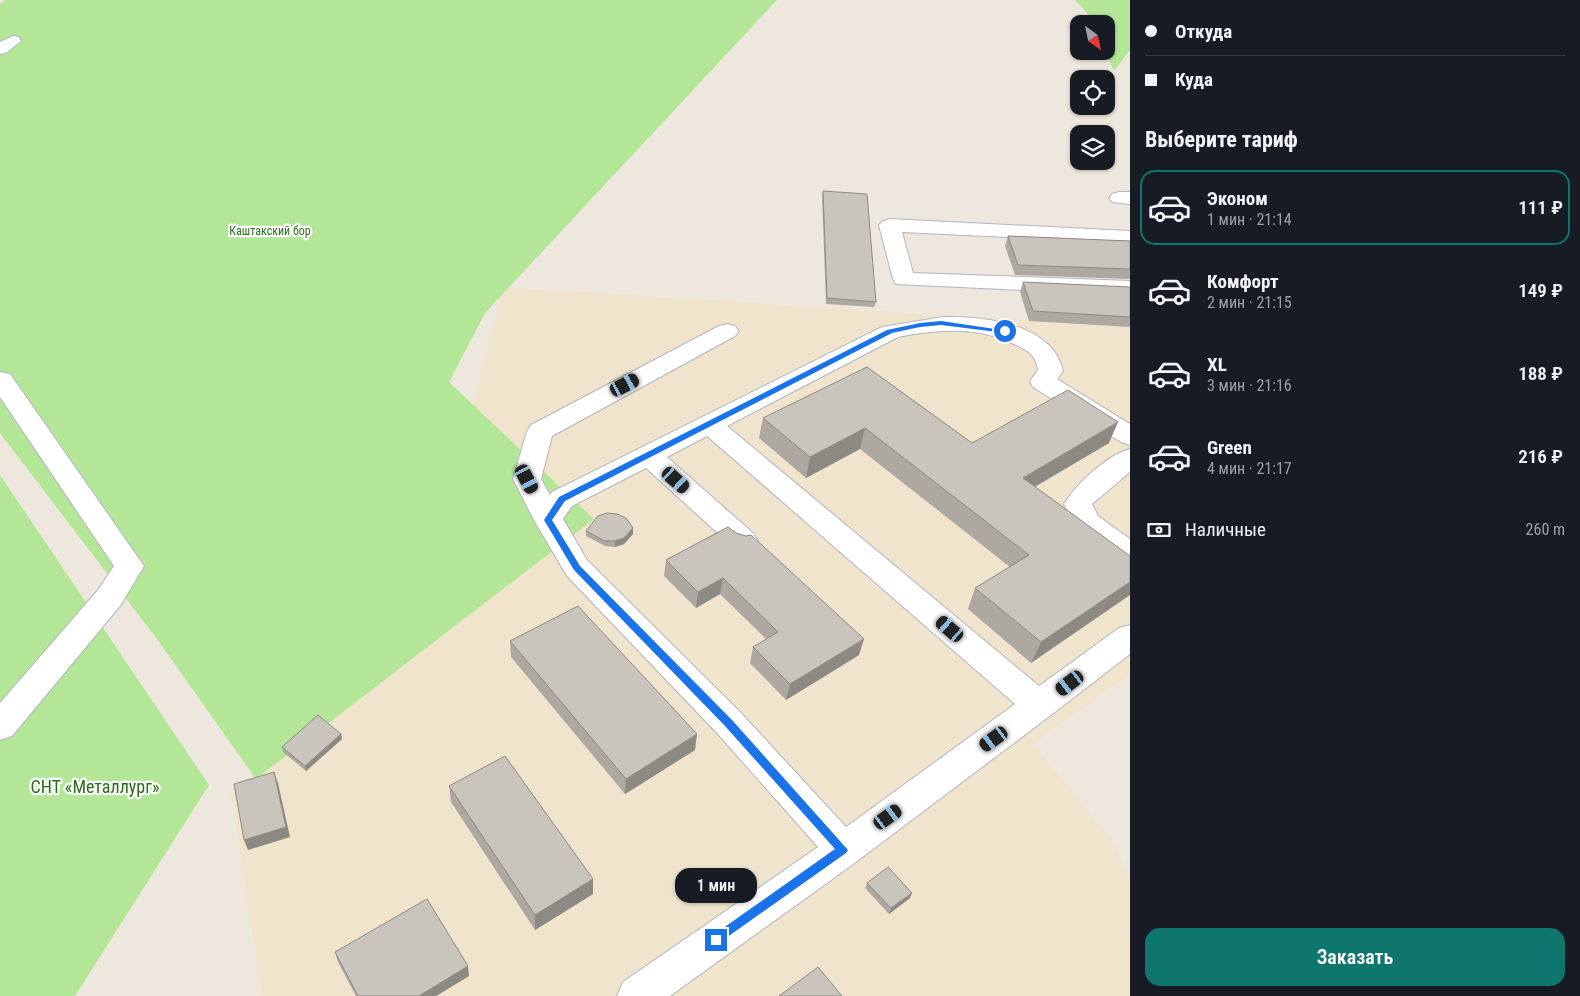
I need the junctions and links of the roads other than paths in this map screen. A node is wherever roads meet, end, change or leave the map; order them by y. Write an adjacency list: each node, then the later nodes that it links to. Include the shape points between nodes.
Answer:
1 (1130, 237): 2 (lane, via 890,225 904,278)
2 (1130, 288)
3 (727, 331): 9 (lane, via 540,431 527,479)
4 (0, 381): 14 (lane, via 129,566 110,598)
5 (710, 425): 6 (lane, via 890,332 941,323 995,328 1016,334 1047,356 1051,371 1042,381); 7 (lane); 13 (lane)
6 (1130, 436)
7 (649, 456): 9 (lane, via 562,499); 10 (lane)
8 (1130, 458): 11 (lane, via 1085,493 1078,504 1087,523)
9 (548, 520): 15 (lane, via 577,568 728,723)
10 (744, 541)
11 (1130, 553)
12 (1130, 637): 13 (lane)
13 (1040, 706): 15 (lane)
14 (0, 726)
15 (843, 850): 16 (lane)
16 (637, 996)

